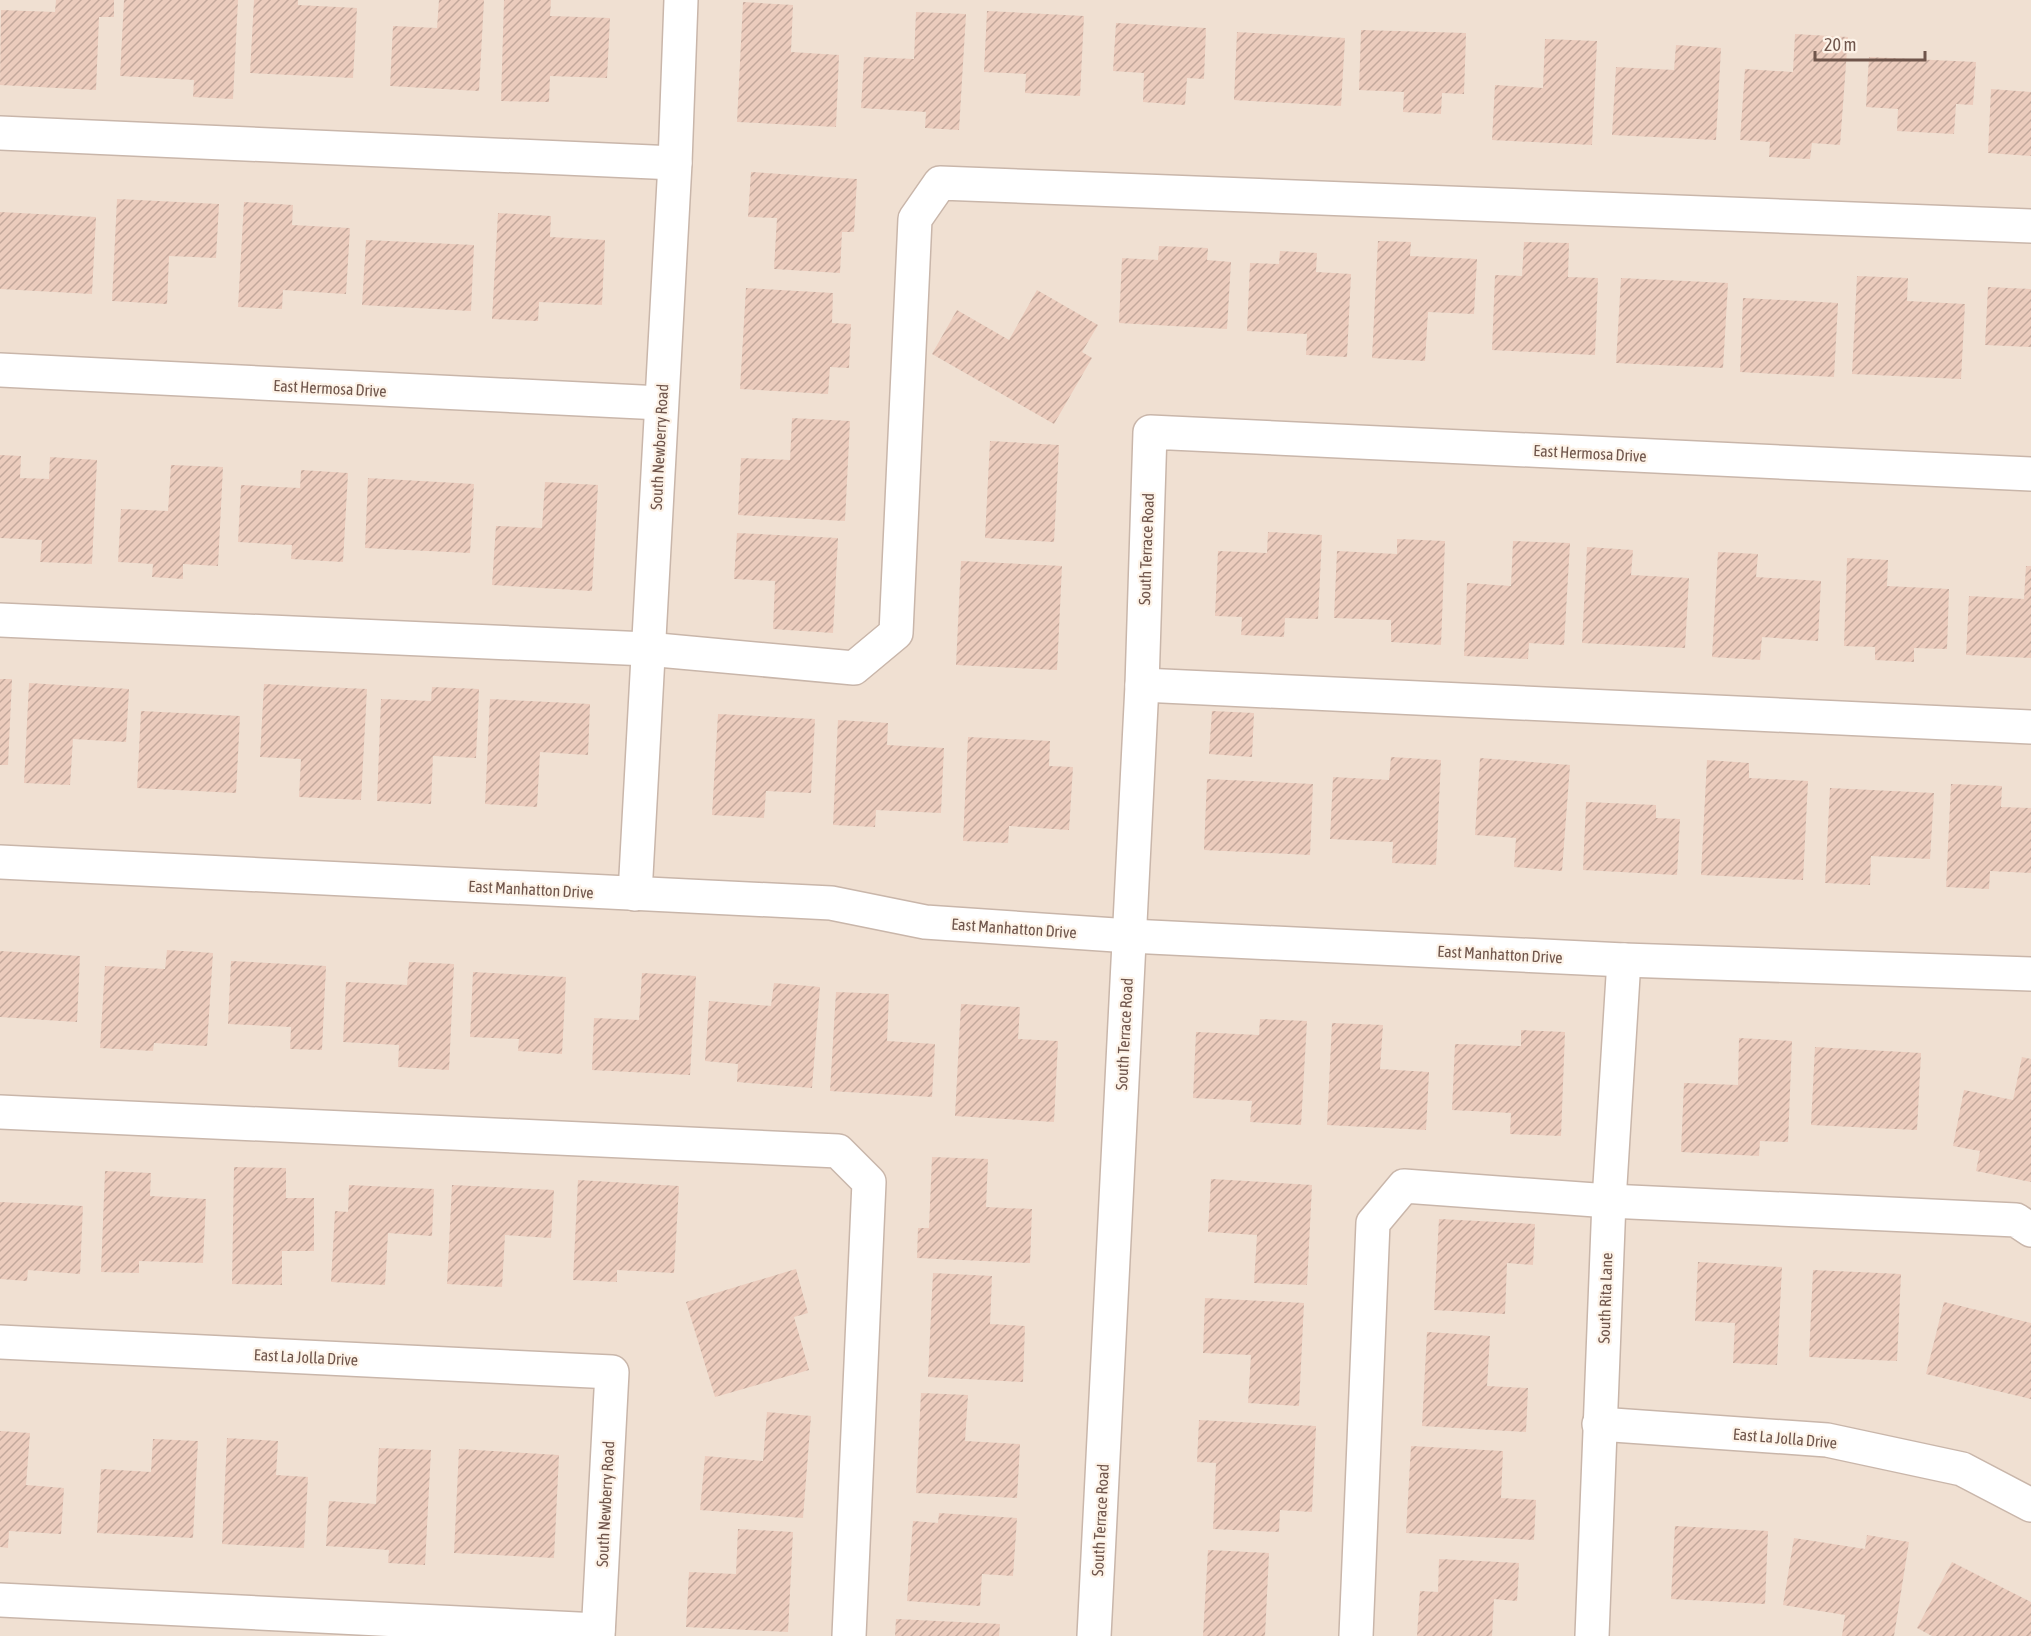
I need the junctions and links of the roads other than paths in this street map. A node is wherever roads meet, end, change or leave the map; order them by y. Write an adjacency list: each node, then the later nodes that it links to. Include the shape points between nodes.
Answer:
1 (681, 0): 3 (street, South Newberry Road)
2 (0, 133): 3 (street)
3 (675, 164): 6 (street, South Newberry Road)
4 (2031, 226): 10 (street, via 940,183 915,219 896,633 854,668)
5 (0, 370): 6 (street, East Hermosa Drive)
6 (661, 403): 10 (street, South Newberry Road)
7 (1150, 432): 8 (street, East Hermosa Drive); 11 (street, South Terrace Road)
8 (2031, 474)
9 (0, 620): 10 (street)
10 (647, 649): 14 (street, South Newberry Road)
11 (1142, 685): 12 (street); 15 (street, South Terrace Road)
12 (2031, 728)
13 (0, 861): 14 (street, East Manhatton Drive)
14 (635, 894): 15 (street, East Manhatton Drive, via 831,903 925,922)
15 (1130, 936): 16 (street, East Manhatton Drive); 28 (street, South Terrace Road)
16 (1624, 960): 17 (street, East Manhatton Drive); 19 (street, South Rita Lane)
17 (2031, 974)
18 (0, 1112): 27 (street, via 838,1151 869,1182)
19 (1609, 1201): 20 (street, via 2016,1220); 23 (street, South Rita Lane); 29 (street, via 1404,1186 1373,1223)
20 (2031, 1230)
21 (0, 1342): 22 (street, East La Jolla Drive)
22 (612, 1372): 26 (street, South Newberry Road)
23 (1599, 1424): 24 (street, East La Jolla Drive, via 1827,1440 1962,1469); 30 (street, South Rita Lane)
24 (2031, 1505)
25 (0, 1600): 26 (street)
26 (598, 1633)
27 (849, 1636)
28 (1094, 1636)
29 (1356, 1636)
30 (1592, 1636)

